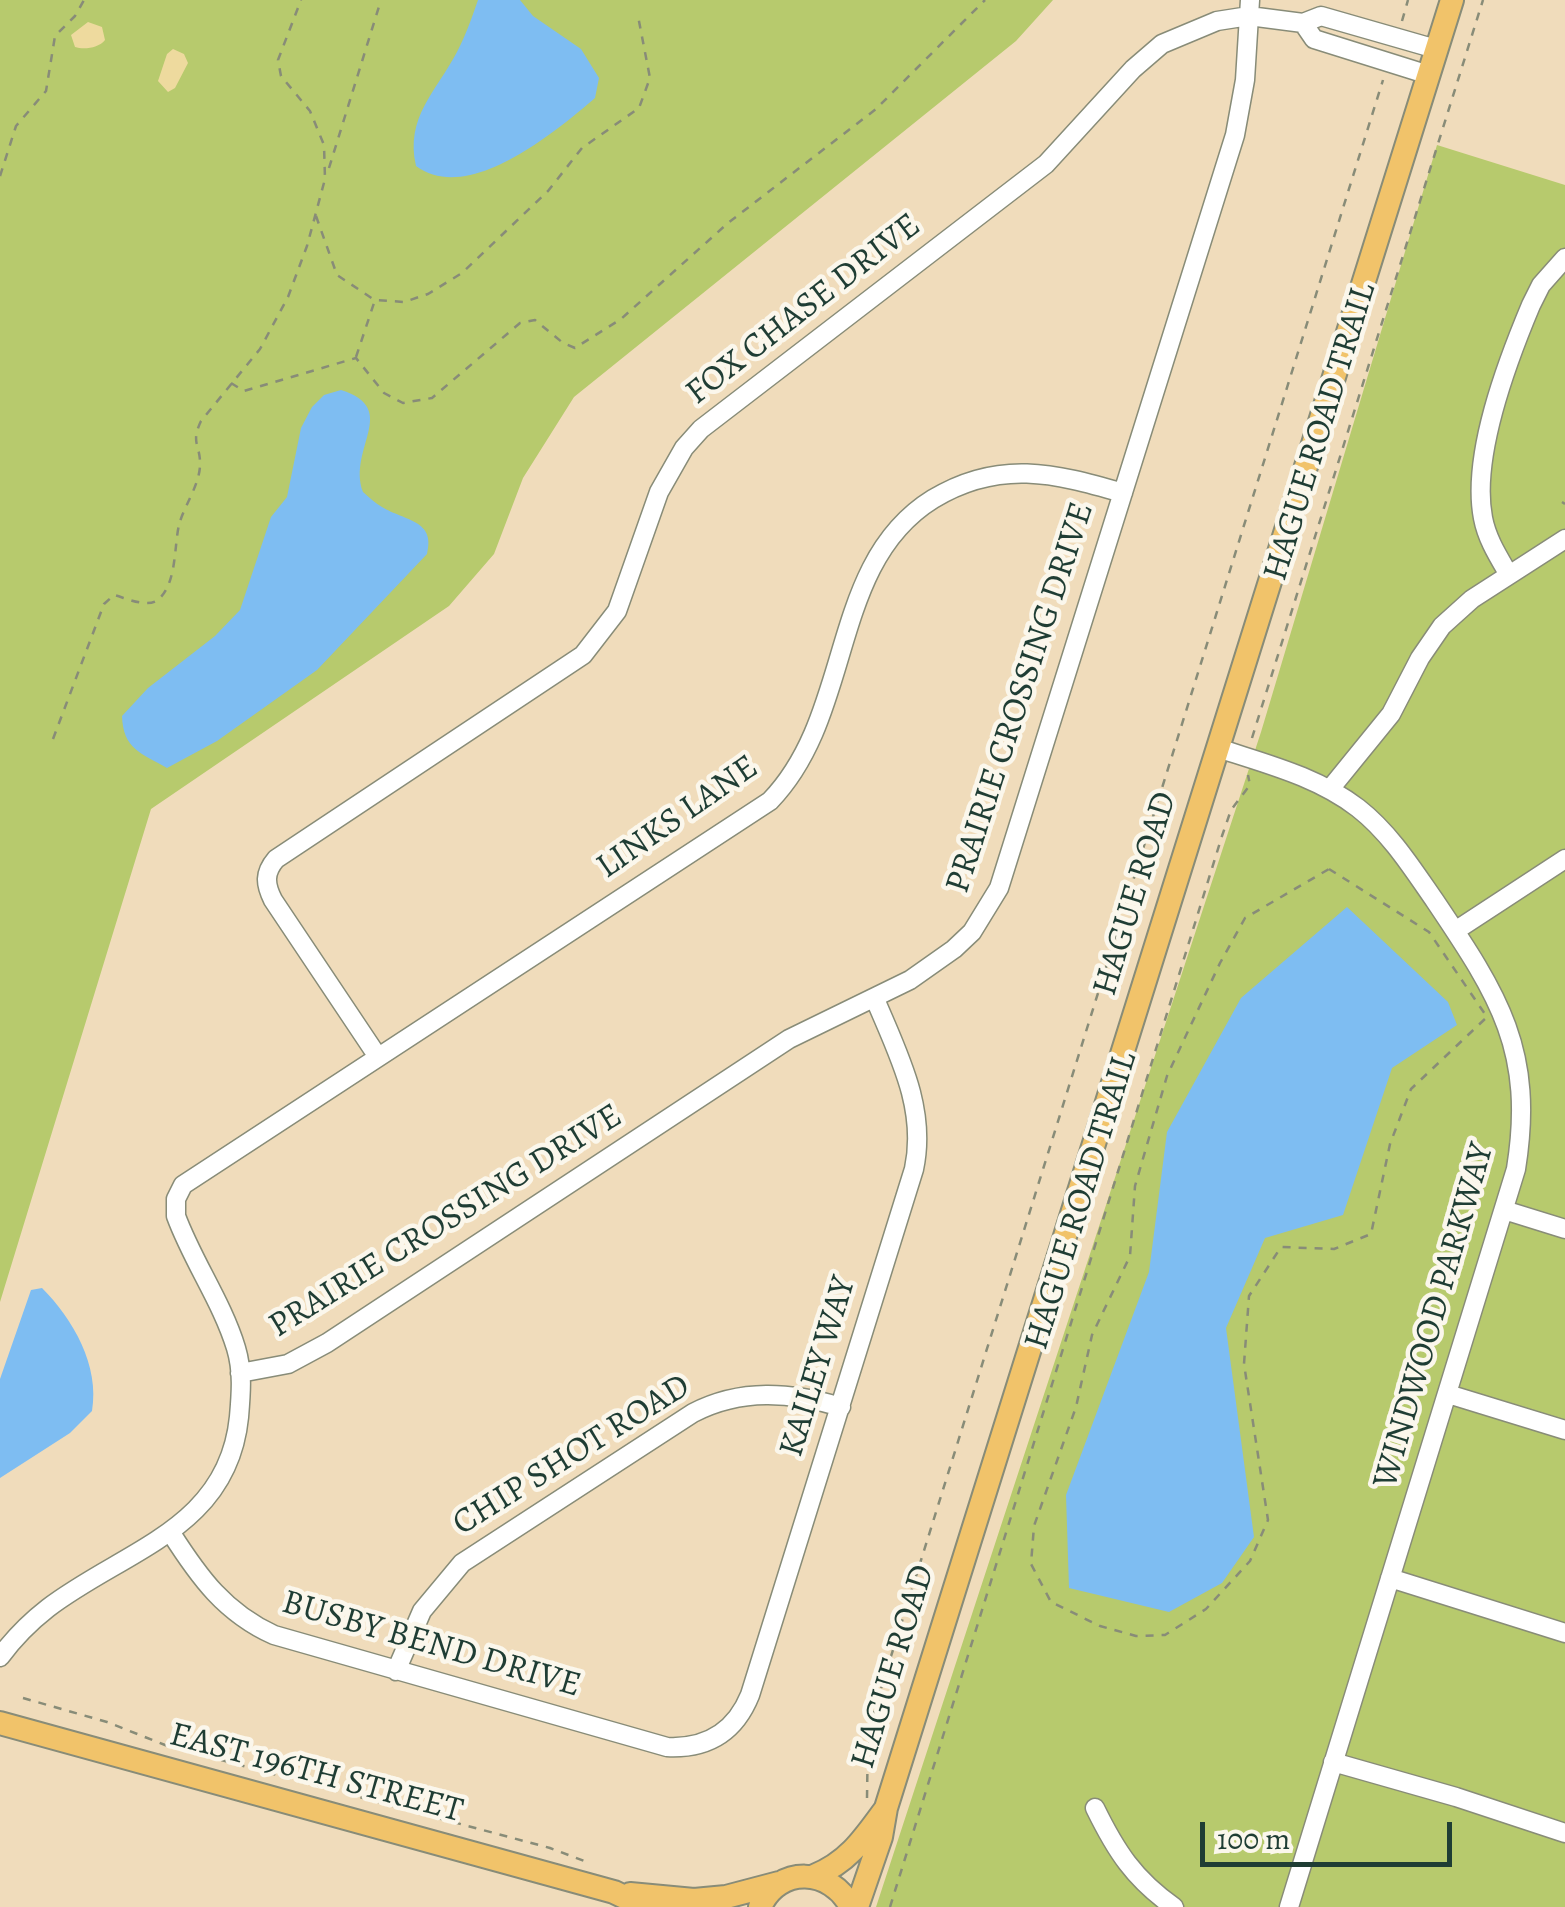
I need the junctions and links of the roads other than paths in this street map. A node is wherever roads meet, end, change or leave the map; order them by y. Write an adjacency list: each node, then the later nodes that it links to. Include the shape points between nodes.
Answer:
1 (1452, 0): 4 (main road, HAGUE ROAD)
2 (1250, 8): 3 (street, FOX CHASE DRIVE); 7 (street, PRAIRIE CROSSING DRIVE, via 1235,135); 15 (street, FOX CHASE DRIVE, via 1162,44 1046,164 701,429 659,492 617,611 582,655 276,858 266,874 273,900)
3 (1303, 23): 4 (street, FOX CHASE DRIVE, via 1321,16); 5 (street, FOX CHASE DRIVE, via 1314,39)
4 (1436, 49): 5 (main road, HAGUE ROAD)
5 (1429, 75): 10 (main road, HAGUE ROAD)
6 (1565, 258): 9 (street, via 1530,305 1484,447 1482,514)
7 (1123, 493): 14 (street, PRAIRIE CROSSING DRIVE, via 1000,888 954,949); 15 (street, LINKS LANE, via 1037,472 1005,473 956,486 920,508 874,561 813,740 778,793)
8 (1565, 539): 9 (street)
9 (1509, 575): 11 (street, via 1442,626 1391,714)
10 (1218, 748): 11 (street, WINDWOOD PARKWAY); 30 (main road, HAGUE ROAD)
11 (1330, 789): 13 (street, WINDWOOD PARKWAY, via 1379,826)
12 (1565, 859): 13 (street)
13 (1455, 931): 16 (street, WINDWOOD PARKWAY, via 1495,994 1519,1066 1521,1142)
14 (875, 999): 18 (street, PRAIRIE CROSSING DRIVE, via 789,1040 304,1356 271,1370); 20 (street, KAILEY WAY, via 912,1091 918,1152)
15 (378, 1058): 18 (street, LINKS LANE, via 183,1185 176,1199 180,1227 226,1322)
16 (1504, 1210): 17 (street); 19 (street, WINDWOOD PARKWAY)
17 (1565, 1229)
18 (240, 1372): 22 (street, via 238,1428 226,1467 200,1506)
19 (1448, 1394): 21 (street); 23 (street, WINDWOOD PARKWAY)
20 (841, 1407): 26 (street, CHIP SHOT ROAD, via 754,1394 693,1413 462,1564 422,1611); 28 (street, KAILEY WAY, via 750,1695 735,1722)
21 (1565, 1430)
22 (170, 1533): 25 (street, via 48,1608); 26 (street, BUSBY BEND DRIVE, via 210,1590 243,1620 274,1636)
23 (1390, 1578): 24 (street); 29 (street, WINDWOOD PARKWAY)
24 (1565, 1632)
25 (0, 1656)
26 (396, 1671): 28 (street, BUSBY BEND DRIVE, via 667,1746)
27 (0, 1723): 35 (main road, EAST 196TH STREET)
28 (712, 1741)
29 (1333, 1762): 32 (street); 40 (street, WINDWOOD PARKWAY)
30 (886, 1808): 33 (main road, HAGUE ROAD, via 849,1857); 38 (main road, HAGUE ROAD)
31 (1095, 1808): 39 (street, via 1118,1855)
32 (1565, 1833)
33 (814, 1876): 34 (main road, EAST 196TH STREET); 38 (main road, via 835,1885)
34 (779, 1883): 35 (main road, EAST 196TH STREET, via 694,1900); 37 (main road)
35 (614, 1892): 36 (main road, EAST 196TH STREET)
36 (645, 1907)
37 (760, 1907)
38 (854, 1907)
39 (1174, 1907)
40 (1289, 1907)

